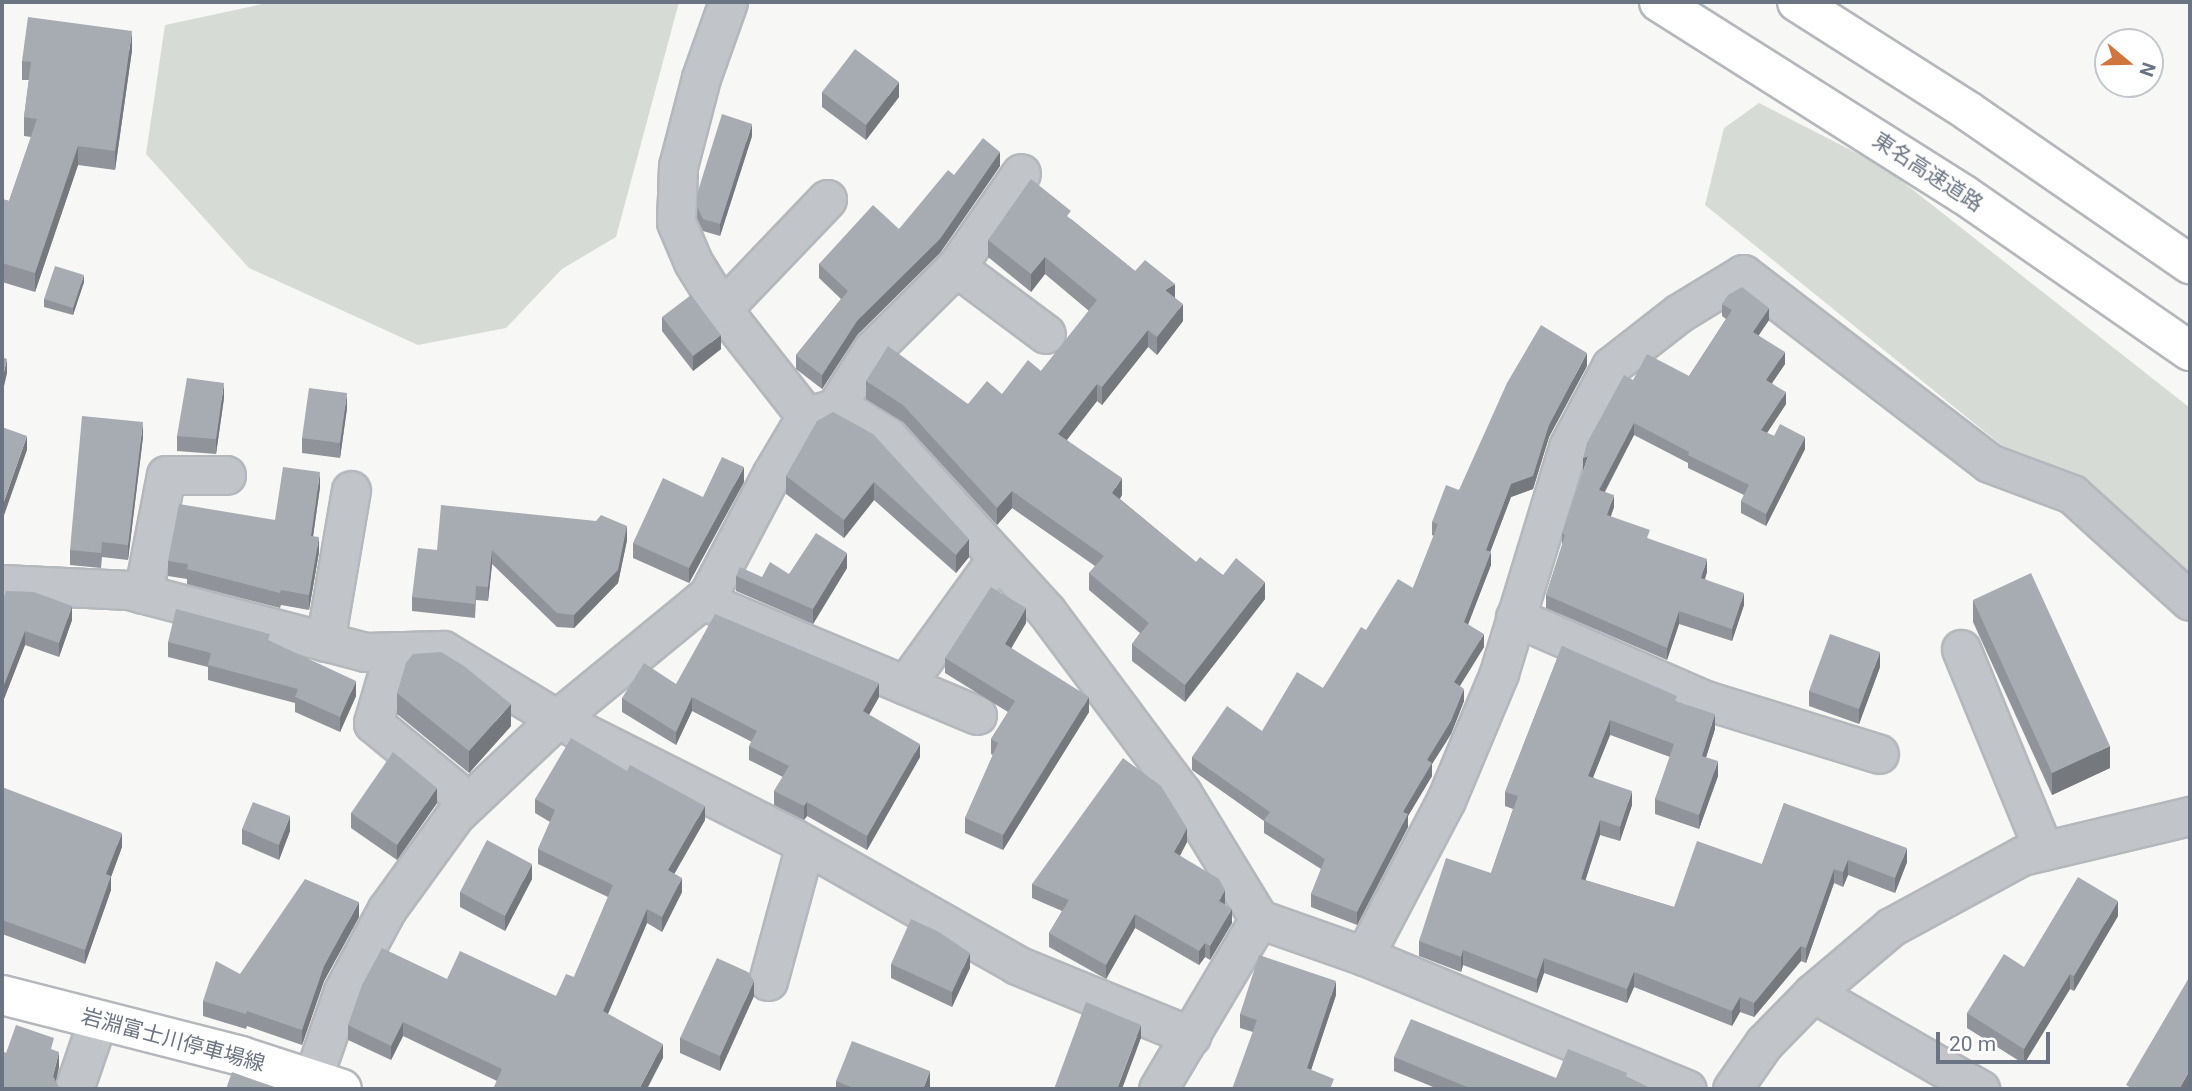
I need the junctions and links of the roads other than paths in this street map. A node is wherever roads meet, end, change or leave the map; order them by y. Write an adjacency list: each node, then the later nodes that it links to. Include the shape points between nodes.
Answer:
1 (727, 2): 8 (street, via 678,166 676,222 693,262)
2 (1658, 2): 10 (main road, 東名高速道路, via 1963,194)
3 (1797, 2): 6 (main road, via 1968,111)
4 (1021, 173): 7 (street)
5 (827, 199): 8 (street)
6 (2190, 264)
7 (956, 267): 9 (street); 11 (street, via 872,350)
8 (722, 309): 11 (street)
9 (1046, 334)
10 (2190, 351)
11 (820, 412): 14 (street, via 858,418 887,436); 17 (street)
12 (226, 475): 16 (street, via 166,475)
13 (351, 490): 20 (street)
14 (997, 558): 23 (street); 31 (street, via 1047,612 1182,793)
15 (2, 583): 16 (street)
16 (143, 594): 20 (street)
17 (702, 600): 23 (street); 25 (street)
18 (2190, 601): 19 (street, via 2072,494 1989,463 1743,274 1679,313 1611,366 1568,447)
19 (1515, 617): 26 (street, via 1705,700); 32 (street, via 1499,673 1446,800)
20 (326, 642): 22 (street, via 365,652)
21 (1961, 649): 30 (street)
22 (394, 651): 25 (street, via 443,650); 27 (street, via 373,723)
23 (905, 685): 24 (street)
24 (976, 715)
25 (557, 719): 27 (street); 29 (street)
26 (1879, 754)
27 (469, 802): 38 (street, via 387,909 343,991)
28 (2190, 816): 30 (street)
29 (805, 845): 33 (street); 37 (street, via 1017,965)
30 (2043, 851): 34 (street, via 2022,856 1891,927)
31 (1259, 919): 32 (street); 37 (street)
32 (1364, 956): 41 (street)
33 (768, 981)
34 (1813, 993): 42 (street, via 1763,1043); 43 (street)
35 (2, 995): 36 (main road, 岩淵富士川停車場線)
36 (98, 1019): 38 (main road, 岩淵富士川停車場線, via 242,1056); 39 (street)
37 (1191, 1036): 40 (street)
38 (321, 1086)
39 (74, 1089)
40 (1158, 1089)
41 (1687, 1089)
42 (1732, 1089)
43 (1980, 1089)

